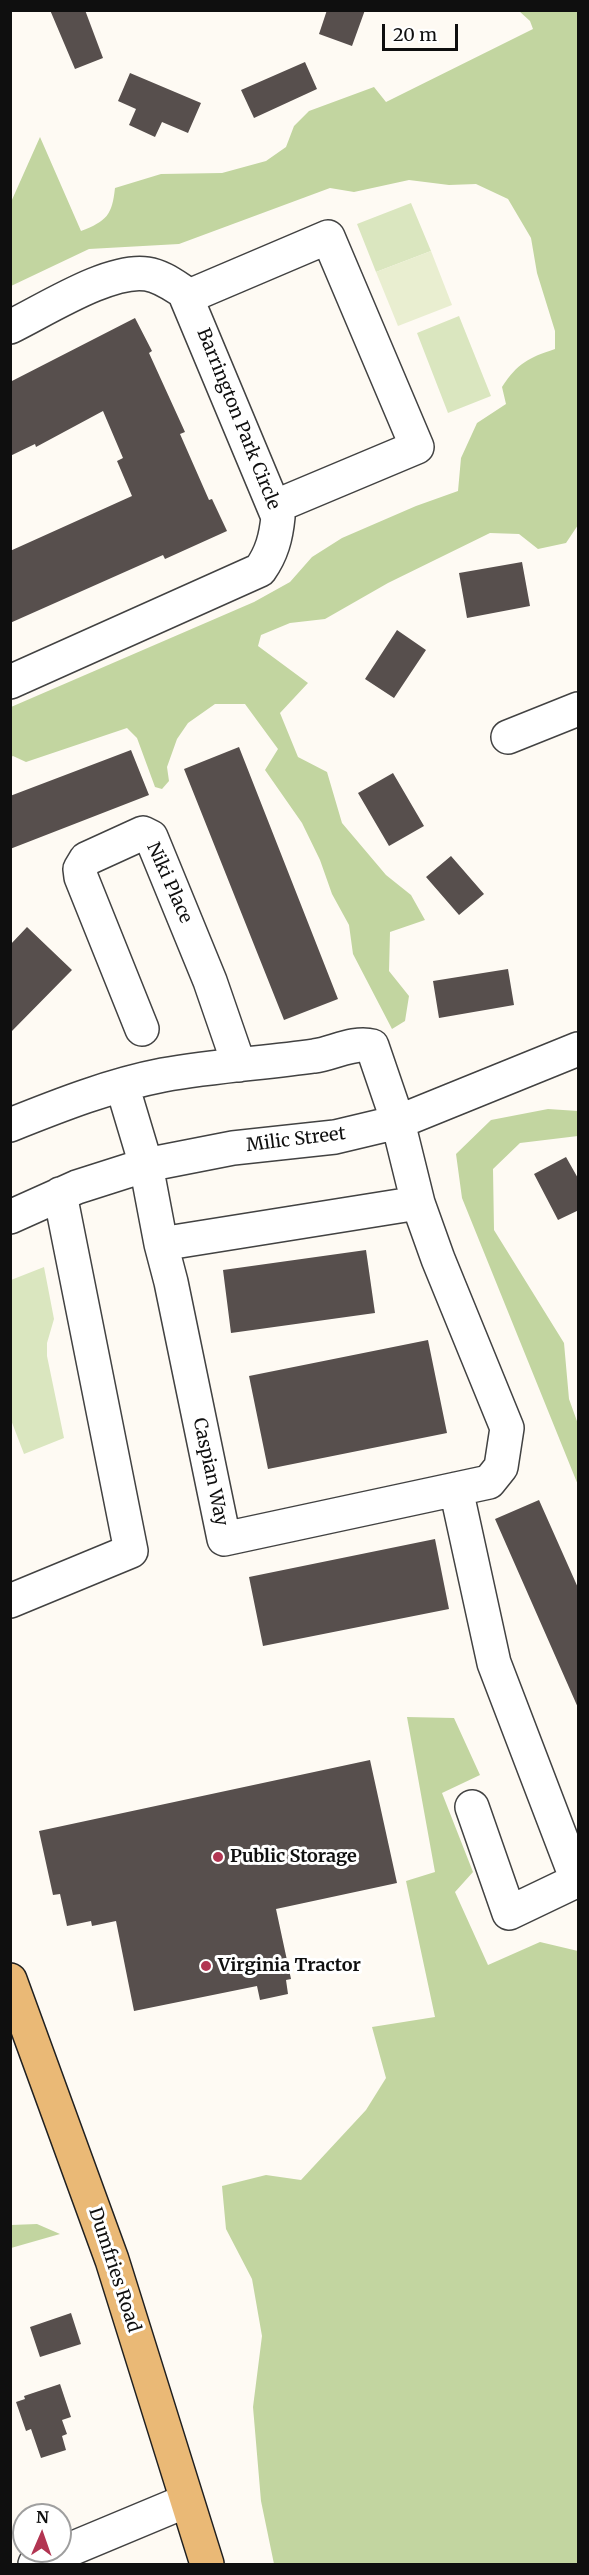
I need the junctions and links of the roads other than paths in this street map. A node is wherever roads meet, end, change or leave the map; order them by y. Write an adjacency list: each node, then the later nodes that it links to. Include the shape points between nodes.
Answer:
1 (187, 297): 2 (street, via 167,281 147,274 128,274 108,279); 3 (street, Barrington Park Circle); 3 (street, via 328,237 417,447)
2 (10, 327)
3 (274, 507): 4 (street, Barrington Park Circle, via 278,517 276,536 260,570)
4 (10, 682)
5 (579, 709): 6 (street)
6 (508, 738)
7 (142, 1029): 9 (street, Niki Place, via 80,869 86,859 143,833 151,837 210,981)
8 (579, 1049): 11 (street, Milic Street)
9 (239, 1065): 10 (street); 11 (street, via 322,1055 364,1044 372,1046)
10 (122, 1085): 12 (street); 13 (street)
11 (398, 1122): 13 (street, Milic Street, via 335,1137 233,1148); 15 (street, Caspian Way)
12 (10, 1125)
13 (146, 1165): 14 (street, Milic Street); 17 (street, Caspian Way)
14 (60, 1194): 16 (street, Milic Street); 19 (street, via 131,1551)
15 (418, 1203): 17 (street); 18 (street, Caspian Way, via 507,1428 501,1467 489,1482)
16 (10, 1217)
17 (160, 1244): 18 (street, Caspian Way, via 224,1539)
18 (456, 1489): 21 (street, via 494,1663)
19 (10, 1601)
20 (472, 1807): 21 (street, via 509,1913)
21 (578, 1880)
22 (10, 1980): 23 (main road, Dumfries Road, via 112,2260)
23 (186, 2501): 24 (street); 25 (main road, Dumfries Road)
24 (35, 2565)
25 (207, 2565)

